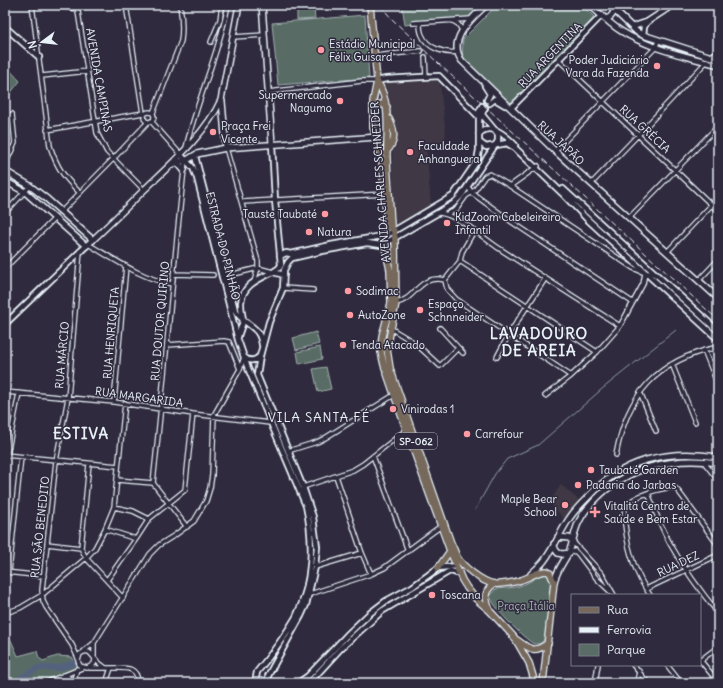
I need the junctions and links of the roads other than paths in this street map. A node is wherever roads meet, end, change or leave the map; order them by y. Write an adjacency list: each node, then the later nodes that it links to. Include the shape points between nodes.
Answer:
1 (32, 5): 32 (street)
2 (51, 5): 16 (street)
3 (90, 5): 16 (street)
4 (126, 5): 58 (street)
5 (180, 5): 57 (street, via 183,20 181,41)
6 (222, 5): 31 (street, via 220,20)
7 (228, 5): 68 (street, via 224,28)
8 (239, 5): 29 (main road)
9 (262, 5): 27 (main road)
10 (370, 5): 38 (main road, AVENIDA CHARLES SCHNEIDER / SP-062)
11 (486, 5): 19 (main road)
12 (590, 5): 18 (main road)
13 (598, 5): 18 (main road)
14 (609, 5): 17 (main road)
15 (672, 5): 21 (street)
16 (78, 7): 46 (street, AVENIDA CAMPINAS)
17 (615, 7): 18 (main road, via 611,17); 25 (main road)
18 (602, 15): 33 (main road, via 620,30); 43 (street, RUA ARGENTINA)
19 (471, 19): 20 (street); 26 (main road)
20 (452, 21): 23 (street); 26 (street)
21 (647, 22): 25 (street); 28 (street)
22 (413, 23): 23 (street)
23 (420, 23): 37 (street, via 421,34 431,46 443,52)
24 (5, 27): 34 (street)
25 (632, 27): 28 (main road)
26 (462, 30): 37 (main road)
27 (264, 35): 29 (street); 51 (main road)
28 (642, 35): 30 (main road)
29 (233, 37): 52 (main road)
30 (658, 40): 33 (street); 41 (main road)
31 (211, 42)
32 (37, 44): 34 (street); 39 (street)
33 (656, 47): 44 (main road); 53 (street)
34 (30, 48): 39 (street)
35 (421, 51): 38 (street)
36 (718, 51): 41 (street)
37 (457, 52): 49 (main road, RUA JAPÃO)
38 (375, 56): 50 (main road, AVENIDA CHARLES SCHNEIDER / SP-062)
39 (39, 57): 47 (street)
40 (425, 57): 48 (street)
41 (710, 57): 42 (main road)
42 (718, 59)
43 (558, 60): 53 (street, RUA GRÉCIA); 56 (street, RUA ARGENTINA)
44 (706, 61): 45 (main road); 74 (street)
45 (718, 65)
46 (88, 71): 47 (street); 64 (street, AVENIDA CAMPINAS)
47 (42, 76): 69 (street)
48 (426, 77): 50 (street); 60 (street, via 440,76)
49 (477, 77): 56 (main road, RUA JAPÃO); 61 (street, via 490,94 488,102 498,100)
50 (377, 81): 51 (street); 54 (main road, AVENIDA CHARLES SCHNEIDER / SP-062); 55 (main road, AVENIDA CHARLES SCHNEIDER / SP-062)
51 (268, 92): 77 (main road)
52 (222, 100): 63 (main road); 66 (main road)
53 (603, 101): 74 (street, RUA GRÉCIA); 84 (street)
54 (373, 106): 55 (main road, via 382,104); 75 (main road, AVENIDA CHARLES SCHNEIDER / SP-062, via 373,128)
55 (387, 107): 59 (main road, AVENIDA CHARLES SCHNEIDER / SP-062)
56 (511, 108): 61 (main road, RUA JAPÃO)
57 (153, 113): 58 (street); 65 (street, via 154,118)
58 (144, 114): 64 (street); 65 (street, via 145,119)
59 (388, 118): 70 (main road, AVENIDA CHARLES SCHNEIDER / SP-062); 83 (main road, SP-062, via 394,140)
60 (480, 118): 71 (street, via 479,112 484,107 483,116); 72 (street)
61 (521, 118): 84 (main road, RUA JAPÃO)
62 (5, 120): 82 (street, via 12,114 15,143)
63 (210, 121): 66 (main road, via 217,118); 73 (main road)
64 (95, 122): 69 (street); 87 (street, AVENIDA CAMPINAS, via 100,139)
65 (150, 122): 85 (street); 87 (street)
66 (224, 122): 81 (main road)
67 (718, 126): 94 (street)
68 (190, 129): 73 (street); 80 (street)
69 (47, 130): 104 (street, via 54,161)
70 (388, 130): 75 (main road); 83 (main road, AVENIDA CHARLES SCHNEIDER / SP-062)
71 (495, 130): 72 (street, via 486,130); 78 (street, via 498,134); 92 (street, via 505,135)
72 (479, 134): 76 (street)
73 (198, 135): 80 (main road)
74 (638, 135): 94 (street, RUA GRÉCIA); 98 (street)
75 (377, 137): 77 (main road); 106 (main road, AVENIDA CHARLES SCHNEIDER / SP-062)
76 (479, 142): 78 (street, via 486,147); 111 (street, via 477,161 455,194)
77 (272, 144): 81 (main road); 108 (street)
78 (497, 145): 92 (street, via 507,143); 101 (street)
79 (5, 146): 82 (street)
80 (186, 148): 85 (main road)
81 (226, 148): 86 (main road); 109 (street)
82 (12, 150): 90 (street)
83 (387, 151): 123 (main road, AVENIDA CHARLES SCHNEIDER / SP-062, via 391,226)
84 (555, 151): 98 (main road, RUA JAPÃO)
85 (180, 154): 88 (street); 91 (main road)
86 (195, 156): 88 (main road); 147 (street)
87 (114, 158): 102 (street, AVENIDA CAMPINAS); 104 (street)
88 (185, 161): 89 (main road); 93 (street); 96 (street, RUA DOUTOR QUIRINO)
89 (178, 162): 91 (main road); 96 (main road)
90 (5, 165)
91 (168, 167): 102 (main road)
92 (538, 167): 100 (street); 144 (street, via 586,218); 146 (street)
93 (193, 168): 96 (street); 171 (street, ESTRADA DO PINHÃO)
94 (676, 170): 110 (street, RUA GRÉCIA); 120 (street)
95 (5, 172): 99 (main road)
96 (183, 172): 142 (street, RUA DOUTOR QUIRINO)
97 (5, 181): 103 (main road)
98 (591, 184): 120 (main road, RUA JAPÃO)
99 (30, 186): 103 (street); 113 (main road)
100 (510, 186): 105 (street, via 490,174); 144 (street)
101 (468, 187): 105 (street); 117 (street, via 457,201)
102 (144, 190): 127 (main road)
103 (25, 192): 115 (street); 119 (main road)
104 (80, 193): 113 (street)
105 (472, 193): 112 (street, via 466,196); 158 (street)
106 (385, 194): 108 (street); 125 (main road, AVENIDA CHARLES SCHNEIDER / SP-062)
107 (718, 198): 110 (street)
108 (275, 200): 109 (street); 134 (street)
109 (242, 202): 140 (street)
110 (711, 205): 114 (street, RUA GRÉCIA); 132 (street)
111 (438, 206): 116 (street); 117 (street)
112 (456, 210): 118 (street); 121 (street)
113 (62, 211): 127 (main road)
114 (718, 211)
115 (5, 213)
116 (426, 213): 122 (street); 123 (street)
117 (440, 213): 118 (street); 122 (street)
118 (448, 214): 121 (street)
119 (55, 218): 129 (main road); 139 (street)
120 (629, 218): 132 (main road, RUA JAPÃO)
121 (457, 219): 124 (street)
122 (427, 220): 126 (street)
123 (394, 231): 125 (street); 126 (main road, AVENIDA CHARLES SCHNEIDER / SP-062)
124 (474, 231): 137 (street); 148 (street)
125 (387, 235): 128 (main road, AVENIDA CHARLES SCHNEIDER / SP-062); 134 (street)
126 (395, 239): 128 (street); 131 (main road, AVENIDA CHARLES SCHNEIDER / SP-062)
127 (92, 240): 129 (main road)
128 (382, 244): 133 (main road, AVENIDA CHARLES SCHNEIDER / SP-062); 135 (street, via 359,244)
129 (87, 245): 130 (street); 138 (street)
130 (80, 251): 162 (street); 191 (street, RUA MÁRCIO)
131 (395, 252): 133 (main road); 159 (main road, AVENIDA CHARLES SCHNEIDER / SP-062)
132 (667, 252): 151 (main road, RUA JAPÃO)
133 (386, 254): 189 (main road, AVENIDA CHARLES SCHNEIDER / SP-062, via 390,270 390,303 381,352)
134 (280, 256): 135 (street, via 286,261); 141 (street, via 280,267)
135 (292, 258): 145 (street, via 285,267)
136 (718, 260): 151 (street)
137 (460, 261): 149 (street); 160 (street)
138 (126, 266): 153 (street, via 156,281); 192 (street, RUA HENRIQUETA)
139 (5, 268)
140 (258, 268): 141 (street); 147 (street); 152 (street)
141 (273, 272): 145 (street); 152 (street)
142 (173, 274): 143 (street); 153 (street, RUA DOUTOR QUIRINO)
143 (212, 274)
144 (645, 274): 146 (street); 150 (street); 154 (street)
145 (284, 275): 155 (street)
146 (656, 275): 167 (street)
147 (226, 276): 161 (street, via 235,310)
148 (545, 279): 160 (street); 163 (street)
149 (445, 280): 159 (street, via 426,281 404,300); 169 (street, via 447,289 456,299)
150 (652, 280): 154 (street); 170 (street)
151 (699, 280): 157 (main road, RUA JAPÃO)
152 (254, 282): 161 (street, via 245,289 241,298)
153 (172, 284): 172 (street, RUA DOUTOR QUIRINO)
154 (643, 284): 158 (street)
155 (283, 288): 156 (street); 174 (street)
156 (313, 290)
157 (718, 298)
158 (632, 302): 163 (street)
159 (396, 303): 165 (main road, AVENIDA CHARLES SCHNEIDER / SP-062)
160 (527, 306): 169 (street); 177 (street)
161 (243, 321): 164 (street); 168 (street, ESTRADA DO PINHÃO)
162 (5, 324)
163 (620, 326): 177 (street)
164 (255, 328): 168 (street, via 245,327); 174 (street, via 260,335)
165 (390, 328): 175 (street, via 415,343 440,366); 247 (main road, AVENIDA CHARLES SCHNEIDER / SP-062, via 386,349 390,368 450,538 457,556)
166 (440, 328): 175 (street)
167 (718, 331)
168 (239, 333): 171 (street, ESTRADA DO PINHÃO)
169 (509, 334): 180 (street); 184 (street)
170 (718, 339)
171 (238, 340): 181 (street, ESTRADA DO PINHÃO)
172 (167, 345): 183 (street, via 229,342); 194 (street, RUA DOUTOR QUIRINO)
173 (718, 347): 176 (street)
174 (262, 348): 179 (street)
175 (458, 348): 178 (street)
176 (704, 350): 182 (street); 185 (street)
177 (597, 352): 184 (street)
178 (463, 353)
179 (260, 356): 181 (street, via 250,361); 201 (street, via 258,379)
180 (497, 357)
181 (244, 358): 183 (street); 198 (street, ESTRADA DO PINHÃO)
182 (672, 364): 187 (street, via 657,374); 197 (street)
183 (240, 369): 196 (street)
184 (571, 376): 190 (street)
185 (718, 385)
186 (5, 392): 188 (street, RUA MARGARIDA)
187 (640, 392): 200 (street); 203 (street, via 625,418 619,434)
188 (19, 393): 191 (street, RUA MARGARIDA); 202 (street)
189 (394, 395): 199 (main road, AVENIDA CHARLES SCHNEIDER / SP-062); 201 (street, via 325,438)
190 (546, 396)
191 (68, 398): 192 (street, RUA MARGARIDA); 208 (street, RUA MÁRCIO)
192 (114, 402): 193 (street, RUA MARGARIDA)
193 (125, 403): 194 (street, RUA MARGARIDA); 211 (street)
194 (162, 409): 195 (street, RUA MARGARIDA); 215 (street, RUA DOUTOR QUIRINO)
195 (193, 414): 196 (street, RUA MARGARIDA); 218 (street, via 185,490)
196 (214, 415): 198 (street, RUA MARGARIDA); 222 (street, via 210,488 200,514)
197 (695, 422)
198 (270, 423): 287 (street, ESTRADA DO PINHÃO, via 306,506 311,557 309,576 296,616 257,672)
199 (406, 430): 204 (street); 221 (main road, AVENIDA CHARLES SCHNEIDER / SP-062)
200 (656, 430)
201 (288, 451): 216 (street)
202 (6, 455): 205 (street)
203 (616, 455)
204 (373, 456): 212 (street, via 353,470); 231 (street)
205 (22, 457): 208 (street); 241 (street)
206 (718, 457): 224 (main road, via 688,454 659,456 623,469 603,482 585,500)
207 (702, 460): 209 (main road); 214 (street); 226 (main road, via 655,465 614,484 584,513 578,523)
208 (56, 461): 210 (street); 227 (street, RUA SÃO BENEDITO)
209 (718, 463)
210 (89, 464): 211 (street); 230 (street)
211 (118, 466): 213 (street)
212 (336, 476): 216 (street); 233 (street)
213 (117, 480): 215 (street); 219 (street)
214 (718, 480)
215 (153, 483): 218 (street)
216 (303, 487): 238 (street, via 314,517 317,547)
217 (648, 492): 229 (street, via 674,487); 240 (street, via 664,531); 252 (street, via 630,502 624,514 630,552 635,569)
218 (168, 502): 220 (street); 222 (street)
219 (114, 507): 220 (street, via 132,511); 223 (street)
220 (149, 519): 225 (street)
221 (441, 526): 231 (street); 232 (main road, AVENIDA CHARLES SCHNEIDER / SP-062)
222 (187, 527): 258 (street, via 158,545)
223 (105, 529): 225 (street); 236 (street, via 95,548)
224 (558, 537): 226 (main road, via 569,538); 228 (main road)
225 (136, 539): 248 (street)
226 (573, 542): 234 (main road); 254 (street, via 602,574)
227 (47, 544): 230 (street); 245 (street, RUA SÃO BENEDITO)
228 (554, 544): 234 (main road, via 558,552); 244 (main road, via 544,561)
229 (718, 545)
230 (80, 548): 236 (street)
231 (408, 550): 242 (street, via 384,568)
232 (450, 551): 237 (main road, AVENIDA CHARLES SCHNEIDER / SP-062); 239 (main road)
233 (362, 553): 238 (street); 242 (street)
234 (569, 553): 250 (main road); 255 (street, via 575,551 597,579)
235 (718, 555): 240 (street, RUA DEZ)
236 (86, 558): 248 (street); 257 (street)
237 (456, 566): 239 (street); 243 (main road, AVENIDA CHARLES SCHNEIDER / SP-062); 247 (main road)
238 (315, 567): 253 (street)
239 (438, 568): 246 (street)
240 (686, 570): 252 (street, RUA DEZ); 261 (street)
241 (7, 572): 245 (street)
242 (370, 574): 253 (street)
243 (459, 574): 249 (street, via 451,571); 259 (main road, AVENIDA CHARLES SCHNEIDER / SP-062, via 466,588)
244 (531, 574): 250 (main road, via 547,571); 251 (main road, via 522,580)
245 (44, 576): 257 (street, RUA SÃO BENEDITO)
246 (429, 576): 249 (street); 289 (street, via 369,614)
247 (479, 577): 251 (main road, AVENIDA CHARLES SCHNEIDER / SP-062)
248 (107, 580): 258 (street)
249 (433, 582): 290 (street, via 382,610 341,648)
250 (554, 582): 264 (main road)
251 (494, 584): 259 (main road, via 486,594)
252 (646, 589): 256 (street)
253 (310, 594): 288 (street, via 301,616 268,676)
254 (613, 594)
255 (613, 594)
256 (649, 594)
257 (42, 596): 260 (street); 265 (street, via 46,607)
258 (123, 598): 263 (street)
259 (490, 611): 262 (main road, AVENIDA CHARLES SCHNEIDER / SP-062)
260 (5, 613)
261 (718, 613)
262 (514, 637): 264 (main road, SP-062, via 532,650); 291 (main road, AVENIDA CHARLES SCHNEIDER / SP-062, via 530,663)
263 (94, 643): 267 (street); 269 (street)
264 (548, 643): 292 (main road)
265 (72, 646): 267 (street); 268 (street)
266 (718, 647): 270 (street)
267 (84, 652): 268 (street); 269 (street, via 89,652)
268 (78, 658): 275 (street)
269 (95, 658): 276 (street); 277 (street)
270 (701, 659)
271 (701, 661): 282 (street)
272 (598, 666): 293 (street)
273 (634, 666): 279 (street)
274 (668, 666): 296 (street)
275 (82, 668): 276 (street); 278 (street)
276 (90, 668): 277 (street)
277 (109, 668): 285 (street); 286 (street, via 131,669 135,672)
278 (77, 669): 280 (street); 284 (street)
279 (639, 672): 281 (street); 294 (street)
280 (63, 675): 283 (street); 284 (street)
281 (648, 682): 295 (street)
282 (718, 682)
283 (45, 683)
284 (73, 683)
285 (106, 683)
286 (138, 683)
287 (255, 683)
288 (269, 683)
289 (298, 683)
290 (309, 683)
291 (535, 683)
292 (543, 683)
293 (595, 683)
294 (637, 683)
295 (642, 683)
296 (681, 683)

